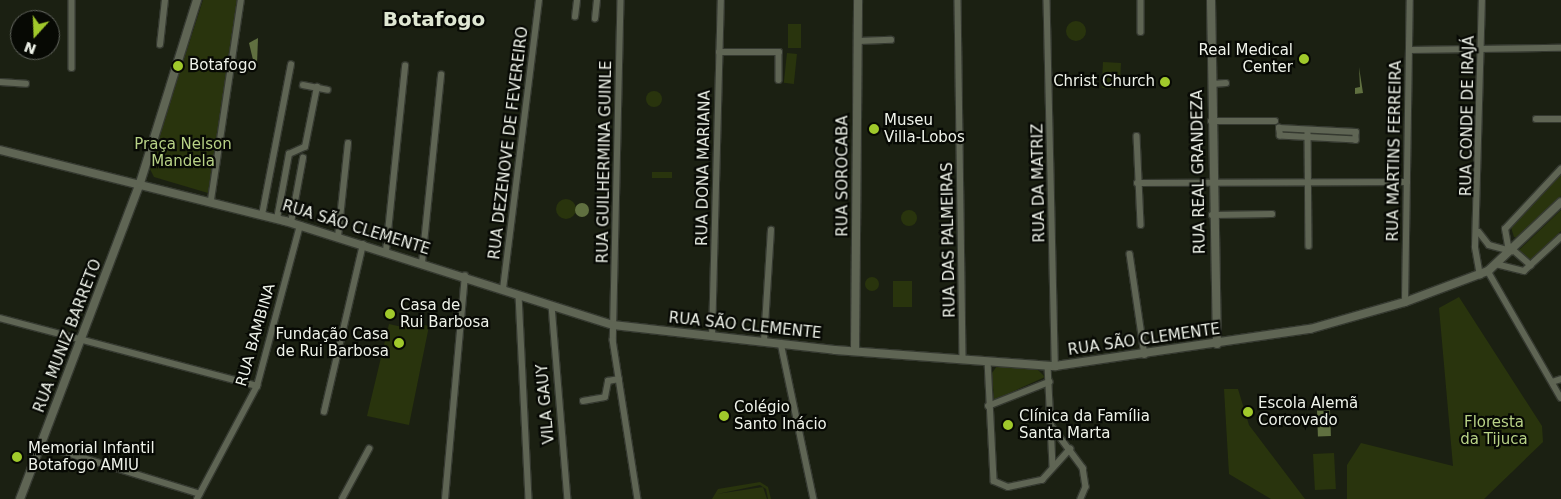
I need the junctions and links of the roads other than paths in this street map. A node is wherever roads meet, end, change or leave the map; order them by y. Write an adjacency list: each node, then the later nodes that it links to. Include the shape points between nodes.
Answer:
1 (72, 0): 29 (street)
2 (164, 0): 22 (street)
3 (197, 0): 51 (main road, RUA MUNIZ BARRETO)
4 (241, 0): 55 (street)
5 (539, 0): 79 (street, RUA DEZENOVE DE FEVEREIRO)
6 (577, 0): 17 (street)
7 (596, 0): 18 (street)
8 (621, 0): 84 (street, RUA GUILHERMINA GUINLE)
9 (721, 0): 26 (street, RUA DONA MARIANA)
10 (858, 0): 21 (main road, RUA SOROCABA)
11 (958, 0): 92 (street, RUA DAS PALMEIRAS)
12 (1047, 0): 94 (street, RUA DA MATRIZ)
13 (1140, 0): 19 (street)
14 (1211, 0): 35 (main road, RUA REAL GRANDEZA)
15 (1410, 0): 25 (street, RUA MARTINS FERREIRA)
16 (1482, 0): 24 (street, RUA CONDE DE IRAJÁ)
17 (575, 17)
18 (595, 19)
19 (1141, 32)
20 (892, 40): 21 (street)
21 (858, 41): 90 (main road, RUA SOROCABA)
22 (160, 45)
23 (1561, 48): 24 (street)
24 (1482, 49): 25 (street); 65 (street, RUA CONDE DE IRAJÁ)
25 (1409, 50): 50 (street, RUA MARTINS FERREIRA)
26 (719, 52): 31 (street, via 779,52); 85 (street, RUA DONA MARIANA)
27 (291, 65): 58 (street)
28 (405, 66): 70 (street)
29 (72, 68)
30 (441, 75): 73 (street)
31 (779, 80)
32 (0, 82): 34 (street)
33 (1226, 83): 35 (street)
34 (26, 84)
35 (1212, 84): 41 (main road, RUA REAL GRANDEZA)
36 (303, 85): 37 (street)
37 (316, 88): 38 (street); 60 (street, via 306,147 289,154)
38 (328, 90)
39 (1536, 119): 40 (street)
40 (1561, 119)
41 (1211, 121): 42 (street); 53 (main road, RUA REAL GRANDEZA)
42 (1275, 121)
43 (1308, 129): 45 (street); 45 (street, via 1280,127 1279,134); 45 (street, via 1356,132 1356,140)
44 (1137, 136): 52 (street)
45 (1308, 137): 54 (street)
46 (348, 144): 66 (street)
47 (0, 150): 51 (main road, RUA SÃO CLEMENTE)
48 (303, 158): 61 (street)
49 (1561, 169): 71 (street, via 1507,225 1506,242)
50 (1407, 182): 54 (street); 81 (street, RUA MARTINS FERREIRA)
51 (140, 183): 55 (main road, RUA SÃO CLEMENTE); 86 (main road, RUA MUNIZ BARRETO)
52 (1137, 183): 53 (street); 62 (street)
53 (1212, 184): 54 (street); 59 (main road, RUA REAL GRANDEZA)
54 (1308, 184): 69 (street)
55 (210, 200): 58 (main road, RUA SÃO CLEMENTE)
56 (1561, 202): 71 (main road, RUA SÃO CLEMENTE)
57 (1272, 214): 59 (street)
58 (262, 215): 60 (main road, RUA SÃO CLEMENTE)
59 (1212, 215): 89 (main road, RUA REAL GRANDEZA)
60 (277, 219): 61 (main road, RUA SÃO CLEMENTE)
61 (290, 223): 63 (main road, RUA SÃO CLEMENTE)
62 (1141, 225)
63 (300, 226): 66 (main road, RUA SÃO CLEMENTE); 99 (street, RUA BAMBINA)
64 (772, 230): 87 (street)
65 (1479, 232): 71 (street, via 1485,243); 78 (street, RUA CONDE DE IRAJÁ, via 1475,247)
66 (338, 237): 68 (main road, RUA SÃO CLEMENTE)
67 (1561, 237): 75 (street)
68 (363, 244): 70 (main road, RUA SÃO CLEMENTE); 103 (street)
69 (1309, 246)
70 (386, 251): 73 (main road, RUA SÃO CLEMENTE)
71 (1512, 251): 74 (main road, RUA SÃO CLEMENTE); 75 (street)
72 (1130, 254): 91 (street)
73 (422, 262): 77 (main road, RUA SÃO CLEMENTE)
74 (1496, 264): 75 (street, via 1524,271); 76 (main road, RUA SÃO CLEMENTE)
75 (1531, 266)
76 (1488, 271): 78 (main road, RUA SÃO CLEMENTE); 98 (street)
77 (465, 276): 79 (main road, RUA SÃO CLEMENTE); 112 (street)
78 (1480, 276): 81 (main road, RUA SÃO CLEMENTE)
79 (503, 289): 80 (main road, RUA SÃO CLEMENTE)
80 (519, 295): 82 (main road, RUA SÃO CLEMENTE); 113 (street)
81 (1405, 302): 89 (main road, RUA SÃO CLEMENTE, via 1317,328)
82 (552, 306): 84 (main road, RUA SÃO CLEMENTE); 114 (street, VILA GAUY)
83 (0, 318): 86 (street)
84 (613, 325): 85 (main road, RUA SÃO CLEMENTE); 95 (street, RUA GUILHERMINA GUINLE)
85 (712, 337): 87 (main road, RUA SÃO CLEMENTE)
86 (82, 338): 99 (street); 105 (main road, RUA MUNIZ BARRETO)
87 (764, 342): 88 (main road, RUA SÃO CLEMENTE)
88 (781, 343): 90 (main road, RUA SÃO CLEMENTE); 116 (street)
89 (1217, 344): 91 (main road, RUA SÃO CLEMENTE)
90 (855, 351): 92 (main road, RUA SÃO CLEMENTE)
91 (1145, 355): 94 (main road, RUA SÃO CLEMENTE)
92 (963, 359): 93 (main road, RUA SÃO CLEMENTE)
93 (988, 361): 94 (main road, RUA SÃO CLEMENTE); 102 (street)
94 (1052, 366): 97 (street, RUA DA MATRIZ)
95 (619, 379): 101 (street, via 608,381 605,397); 115 (street, RUA GUILHERMINA GUINLE)
96 (1561, 379): 98 (street)
97 (1049, 382): 102 (street); 104 (street, RUA DA MATRIZ)
98 (1552, 382): 100 (street)
99 (257, 386): 109 (street, RUA BAMBINA)
100 (1561, 398)
101 (584, 401)
102 (988, 406): 108 (street, via 992,476 998,484 1008,487 1042,480)
103 (324, 412)
104 (1051, 425): 107 (street); 108 (street, RUA DA MATRIZ)
105 (41, 445): 109 (street); 110 (main road, RUA MUNIZ BARRETO)
106 (369, 449): 111 (street)
107 (1070, 449): 108 (street); 117 (street, via 1085,478)
108 (1053, 466)
109 (198, 498)
110 (20, 499)
111 (342, 499)
112 (445, 499)
113 (529, 499)
114 (568, 499)
115 (638, 499)
116 (814, 499)
117 (1081, 499)

